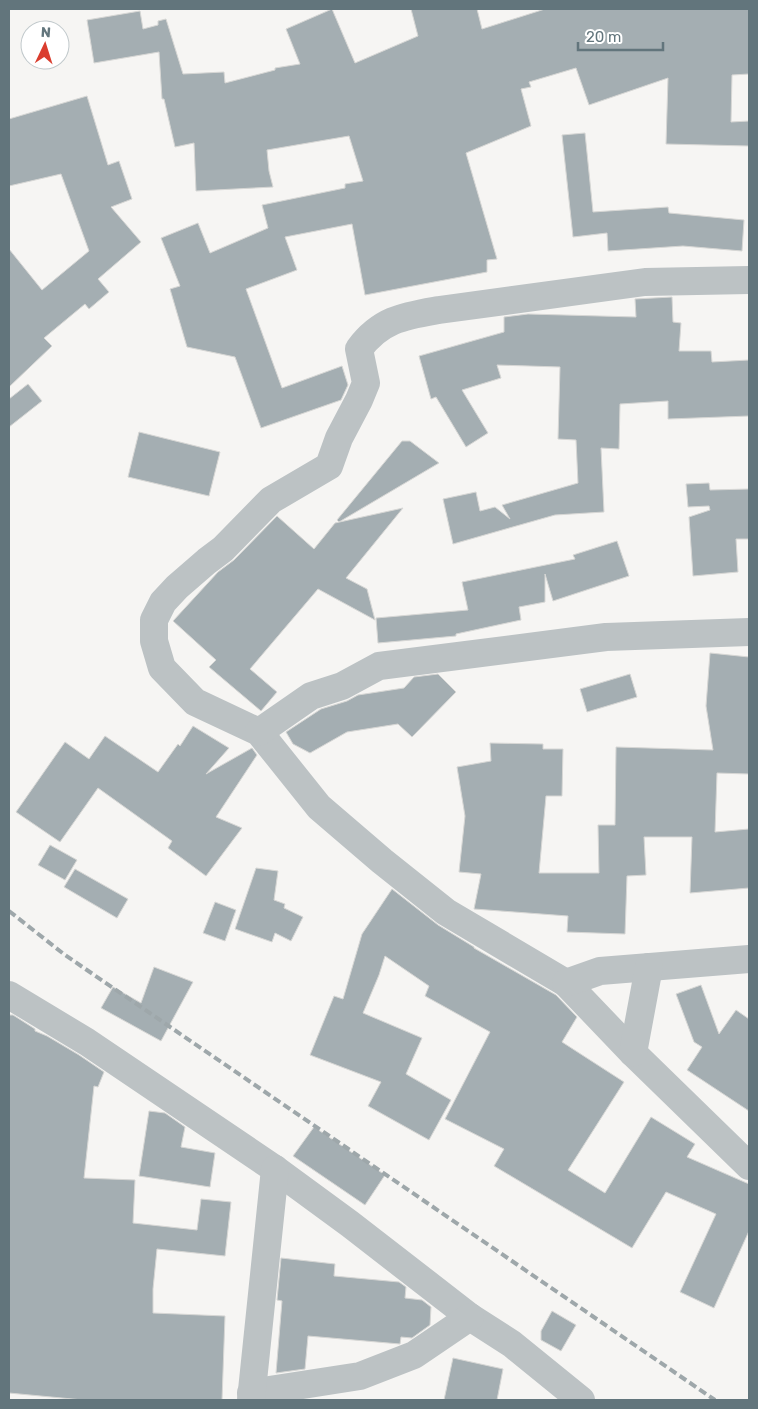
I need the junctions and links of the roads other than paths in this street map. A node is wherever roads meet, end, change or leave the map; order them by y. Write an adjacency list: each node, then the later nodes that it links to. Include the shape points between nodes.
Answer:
1 (749, 280): 3 (street, via 645,282 439,310 407,316 376,330 359,349 366,383 329,466 271,500 223,549 177,587 163,602 154,620 154,641 162,668 195,702)
2 (749, 632): 3 (street, via 606,637 379,666 342,686 311,696)
3 (259, 732): 6 (street, via 319,807 382,861 446,912)
4 (749, 960): 5 (street)
5 (648, 967): 6 (street, via 600,971); 8 (street)
6 (566, 983): 8 (street)
7 (9, 995): 10 (street, via 87,1042)
8 (633, 1053): 9 (street)
9 (749, 1166)
10 (275, 1169): 11 (street); 12 (street)
11 (470, 1317): 12 (street, via 414,1355 360,1376); 13 (street, via 512,1344)
12 (251, 1397)
13 (580, 1400)

